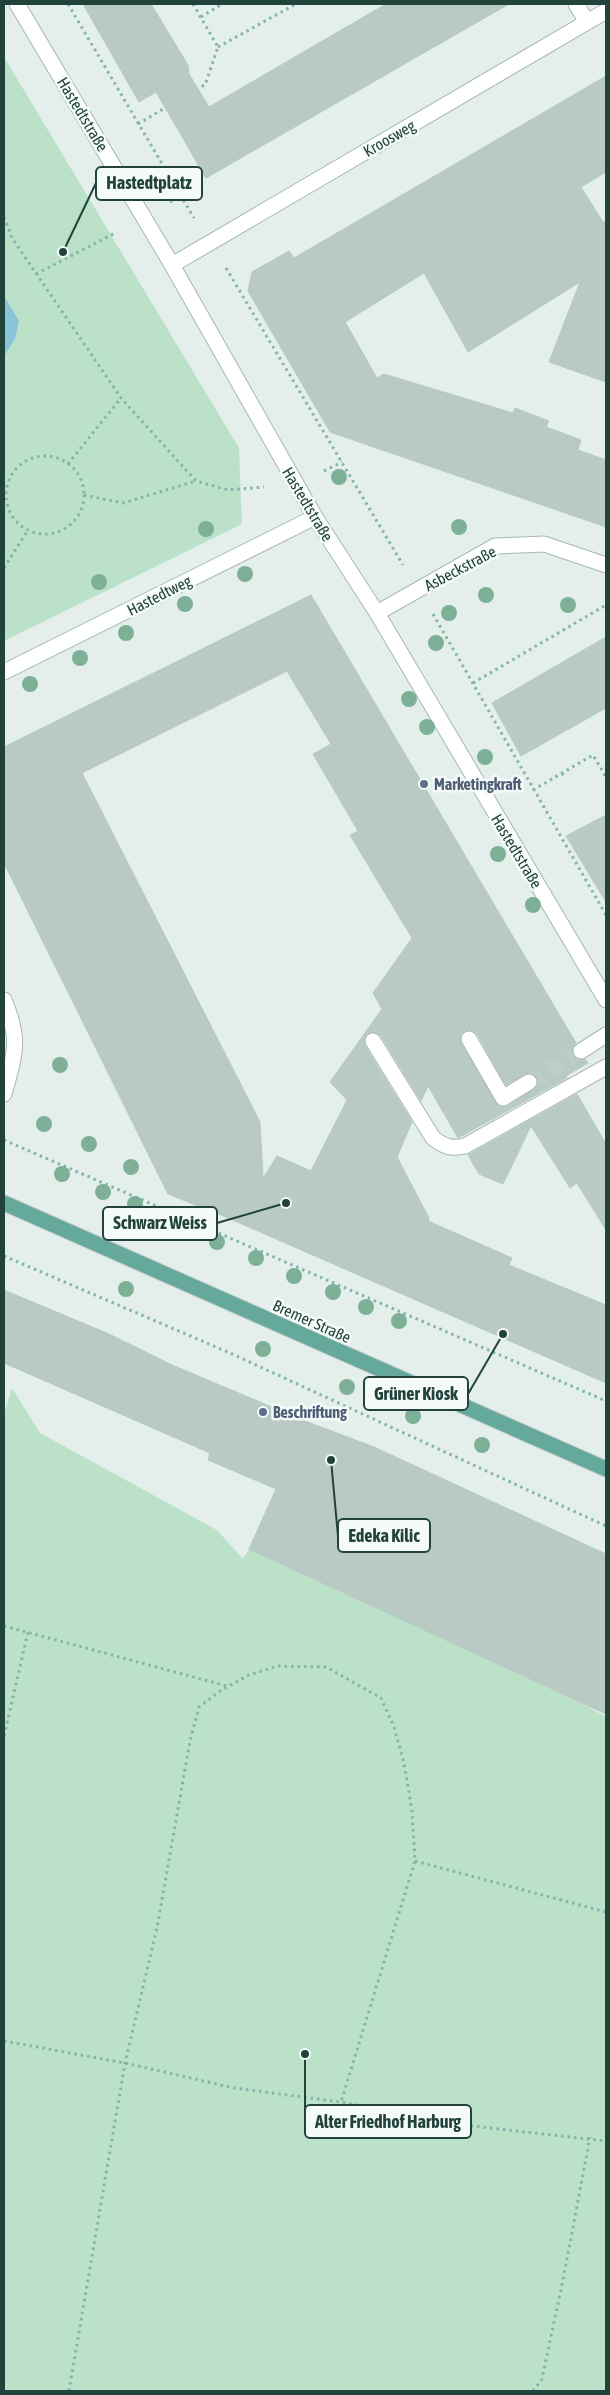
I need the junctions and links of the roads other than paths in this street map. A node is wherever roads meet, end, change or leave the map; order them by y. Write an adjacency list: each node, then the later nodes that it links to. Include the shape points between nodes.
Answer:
1 (17, 4): 5 (street, Hastedtstraße)
2 (576, 4): 4 (street)
3 (606, 11): 4 (street, Kroosweg)
4 (587, 22): 5 (street, Kroosweg)
5 (172, 265): 6 (street, Hastedtstraße)
6 (315, 517): 8 (street, Hastedtstraße); 9 (street, Hastedtweg)
7 (606, 566): 8 (street, Asbeckstraße, via 544,544 495,546)
8 (377, 613): 11 (street, Hastedtstraße)
9 (4, 672)
10 (4, 1000): 18 (street, via 16,1038)
11 (606, 1000)
12 (606, 1035): 15 (street)
13 (469, 1039): 17 (street, via 503,1098)
14 (373, 1041): 16 (street, via 433,1138 452,1149 465,1146)
15 (581, 1051)
16 (606, 1067)
17 (528, 1082)
18 (4, 1094)
19 (4, 1203): 20 (main road, Bremer Straße)
20 (606, 1470)

